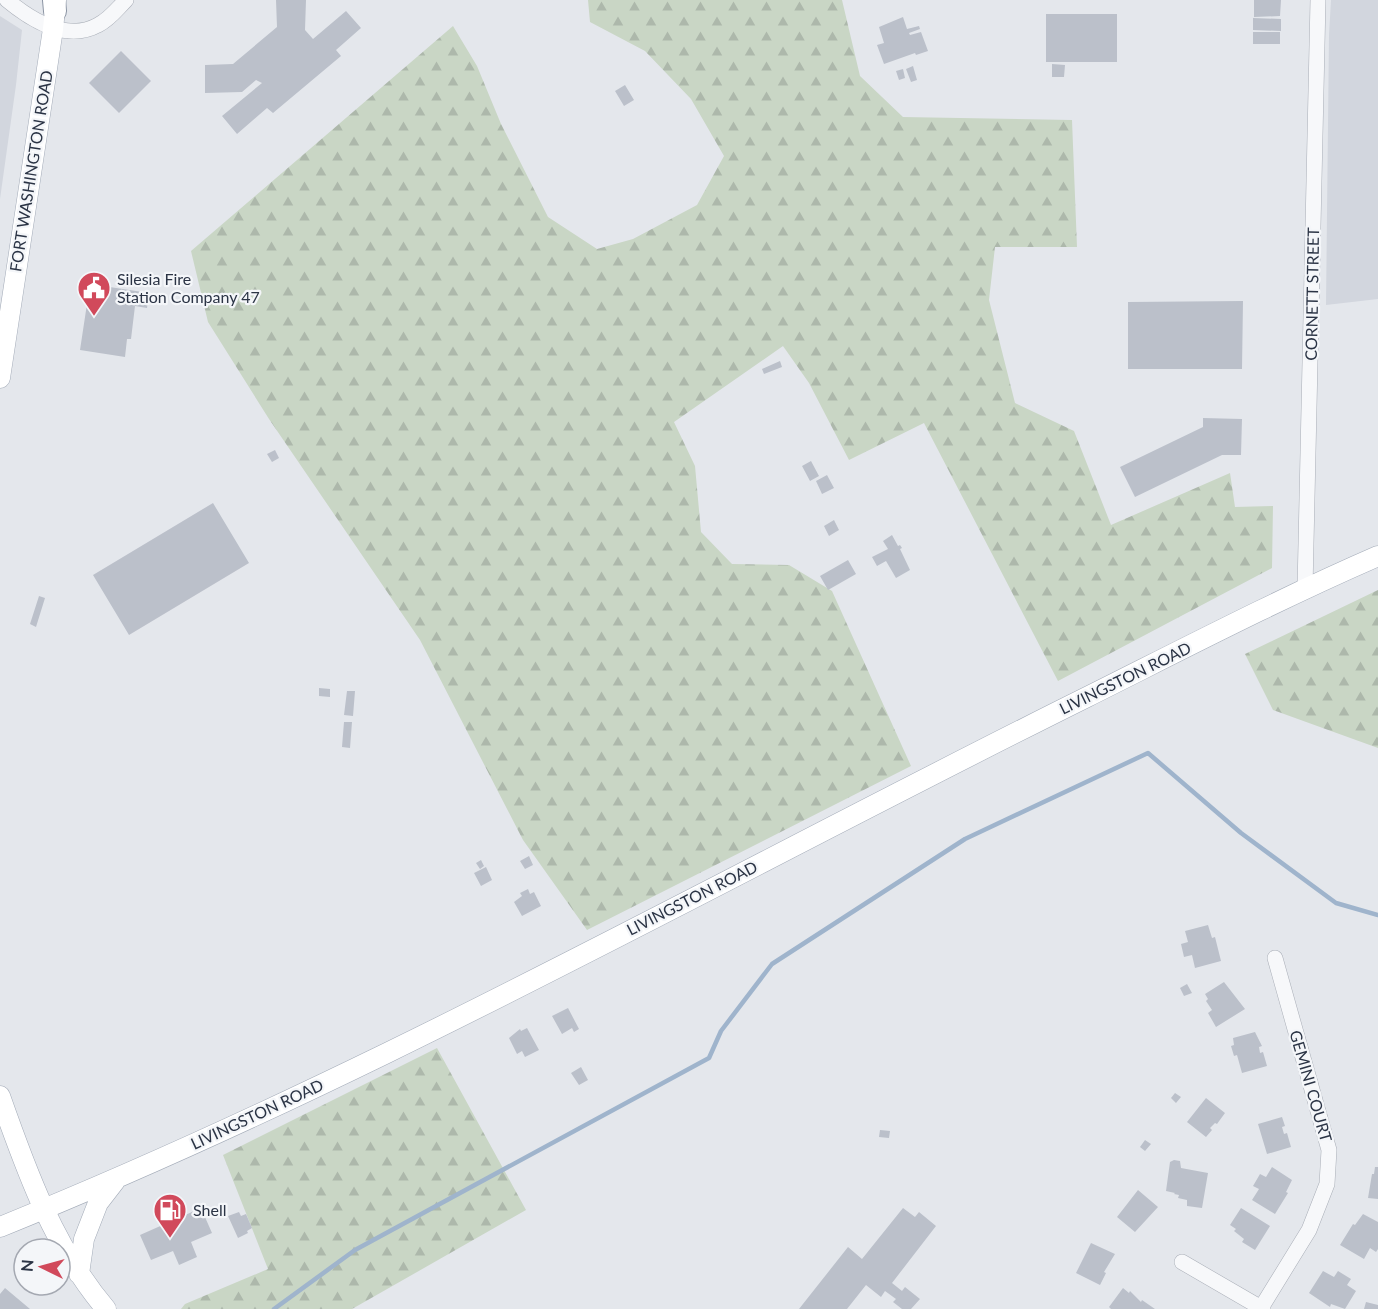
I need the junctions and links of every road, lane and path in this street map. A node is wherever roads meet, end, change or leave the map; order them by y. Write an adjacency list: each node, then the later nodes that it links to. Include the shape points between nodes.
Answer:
1 (7, 0): 4 (street, via 17,8)
2 (126, 0): 4 (street, via 96,27 80,30)
3 (1318, 0): 7 (street, CORNETT STREET)
4 (55, 10): 5 (main road, FORT WASHINGTON ROAD)
5 (0, 378)
6 (1378, 556): 7 (main road, LIVINGSTON ROAD)
7 (1305, 589): 11 (main road, LIVINGSTON ROAD, via 894,793 526,983 289,1100)
8 (1275, 958): 17 (street, GEMINI COURT, via 1329,1150 1327,1184 1309,1230)
9 (0, 1096): 10 (main road)
10 (5, 1125): 12 (main road)
11 (117, 1179): 12 (main road, LIVINGSTON ROAD); 15 (main road, via 98,1203 84,1239)
12 (45, 1209): 13 (main road, LIVINGSTON ROAD); 15 (main road)
13 (0, 1227)
14 (1182, 1262): 17 (street)
15 (79, 1274): 16 (main road)
16 (106, 1309)
17 (1262, 1309)

